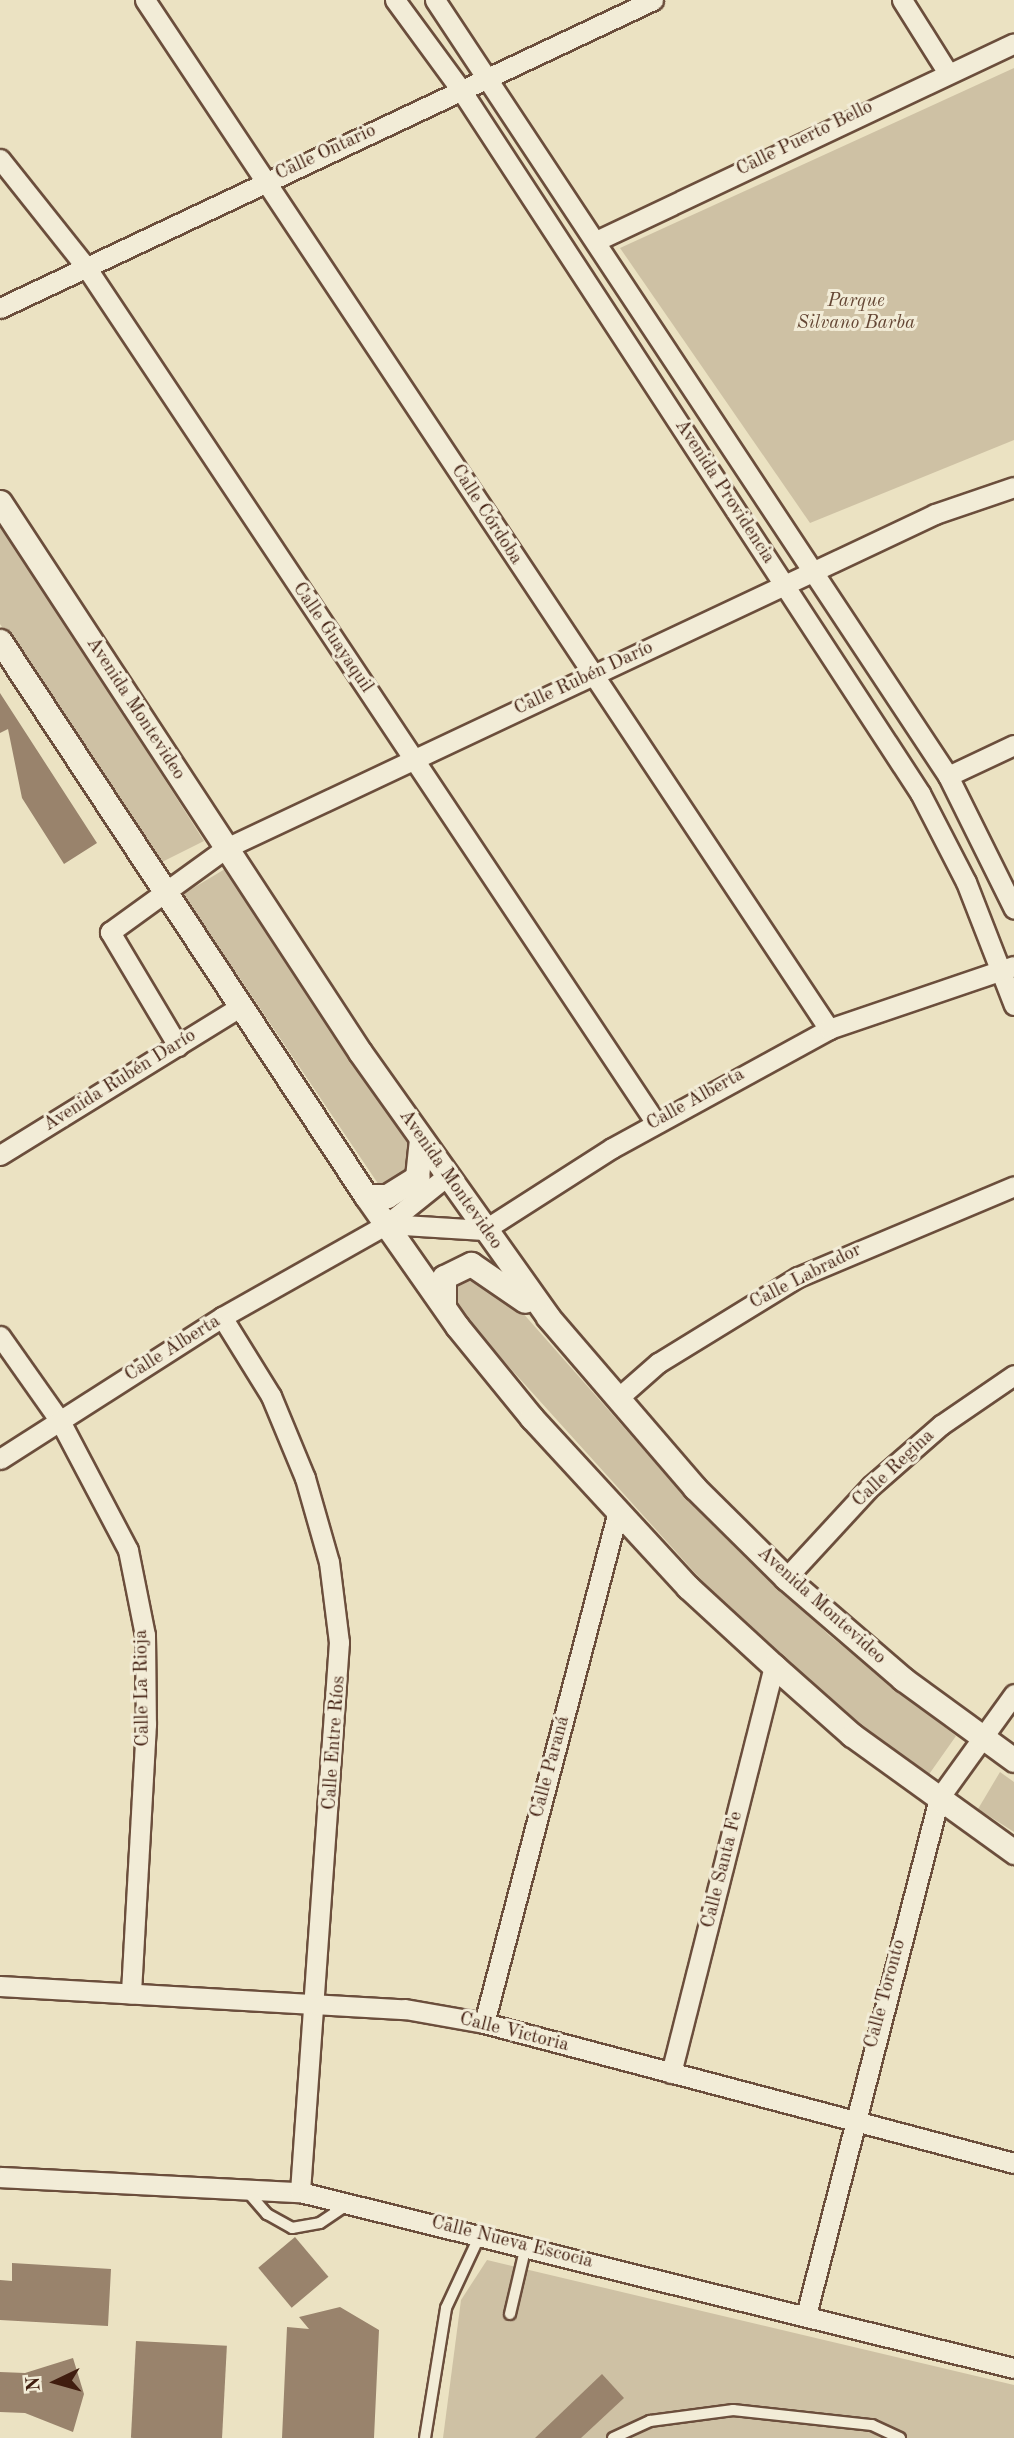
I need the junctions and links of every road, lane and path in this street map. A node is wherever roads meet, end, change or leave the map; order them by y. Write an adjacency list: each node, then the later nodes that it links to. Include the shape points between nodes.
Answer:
1 (145, 0): 11 (street, Calle Córdoba)
2 (395, 0): 9 (street, Avenida Providencia)
3 (435, 0): 8 (street, Avenida Providencia)
4 (653, 0): 8 (street, Calle Ontario)
5 (902, 0): 7 (street)
6 (1014, 43): 7 (street, Calle Puerto Bello)
7 (946, 70): 12 (street, Calle Puerto Bello)
8 (491, 76): 9 (street, Calle Ontario); 12 (street, Avenida Providencia)
9 (461, 90): 11 (street, Calle Ontario); 18 (street, Avenida Providencia)
10 (0, 159): 13 (street, Calle Guayaquil)
11 (265, 181): 13 (street, Calle Ontario); 20 (street, Calle Córdoba)
12 (598, 240): 17 (street, Avenida Providencia)
13 (86, 267): 14 (street, Calle Ontario); 22 (street, Calle Guayaquil)
14 (0, 308)
15 (1014, 487): 17 (street, Calle Rubén Darío, via 935,514)
16 (0, 502): 24 (street, Avenida Montevideo)
17 (814, 572): 18 (street, Calle Rubén Darío); 23 (street, Avenida Providencia)
18 (785, 586): 20 (street, Calle Rubén Darío); 27 (street, Avenida Providencia, via 920,793)
19 (0, 641): 25 (street)
20 (593, 676): 22 (street, Calle Rubén Darío); 30 (street, Calle Córdoba)
21 (1014, 746): 23 (street)
22 (412, 758): 24 (street, Calle Rubén Darío); 32 (street, Calle Guayaquil)
23 (948, 776): 26 (street, Avenida Providencia)
24 (226, 848): 25 (street, Calle Rubén Darío); 33 (street, Avenida Montevideo)
25 (163, 891): 29 (street); 31 (street, Calle Rubén Darío, via 110,939)
26 (1014, 909)
27 (1009, 968): 28 (street, Avenida Providencia); 30 (street, Calle Alberta)
28 (1014, 1005)
29 (240, 1006): 31 (street, Avenida Rubén Darío); 37 (street)
30 (829, 1029): 32 (street, Calle Alberta)
31 (178, 1046): 34 (street, Avenida Rubén Darío)
32 (656, 1123): 39 (street, Calle Alberta)
33 (421, 1139): 35 (street, Avenida Montevideo); 37 (street, via 413,1181 387,1196)
34 (0, 1155)
35 (447, 1176): 38 (street, Calle Alberta); 39 (street, Avenida Montevideo)
36 (1014, 1186): 45 (street, Calle Labrador, via 798,1277 658,1363)
37 (366, 1196): 38 (street)
38 (387, 1224): 39 (street); 40 (street); 41 (street, Calle Alberta)
39 (484, 1230): 42 (street, Avenida Montevideo)
40 (444, 1306): 42 (street, via 444,1277 471,1264); 48 (street, via 532,1418)
41 (222, 1317): 46 (street, Calle Alberta); 58 (street, Calle Entre Ríos, via 289,1435 319,1520 335,1603 340,1690)
42 (548, 1317): 45 (street, Avenida Montevideo)
43 (0, 1336): 46 (street, Calle La Rioja)
44 (1014, 1375): 49 (street, Calle Regina, via 941,1425 871,1486)
45 (617, 1399): 49 (street, Avenida Montevideo)
46 (61, 1420): 47 (street, Calle Alberta); 57 (street, Calle La Rioja, via 128,1550 145,1635)
47 (0, 1460)
48 (618, 1511): 50 (street); 59 (street, Calle Paraná)
49 (786, 1578): 52 (street, Avenida Montevideo, via 904,1679)
50 (774, 1667): 54 (street, via 852,1735); 60 (street, Calle Santa Fe)
51 (1014, 1694): 52 (street, Calle Toronto)
52 (984, 1736): 53 (street, Avenida Montevideo); 54 (street, Calle Toronto)
53 (1014, 1760)
54 (939, 1798): 55 (street); 61 (street, Calle Toronto)
55 (1014, 1852)
56 (0, 1986): 57 (street, Calle Victoria)
57 (131, 1994): 58 (street, Calle Victoria)
58 (314, 2002): 59 (street, Calle Victoria); 65 (street, Calle Entre Ríos)
59 (484, 2024): 60 (street, Calle Victoria)
60 (671, 2073): 61 (street, Calle Victoria)
61 (853, 2120): 62 (street, Calle Victoria); 70 (street, Calle Toronto)
62 (1014, 2163)
63 (0, 2177): 64 (street, Calle Nueva Escocia)
64 (245, 2190): 65 (street, Calle Nueva Escocia); 66 (lane, via 267,2214 292,2228 320,2223)
65 (300, 2192): 66 (street, Calle Nueva Escocia)
66 (349, 2204): 67 (street, Calle Nueva Escocia)
67 (480, 2235): 68 (street, Calle Nueva Escocia); 72 (lane, via 446,2308)
68 (526, 2246): 69 (lane); 70 (street, Calle Nueva Escocia)
69 (510, 2314)
70 (806, 2315): 71 (street, Calle Nueva Escocia)
71 (1014, 2368)
72 (425, 2438)
73 (613, 2438): 74 (lane, via 650,2421 733,2410 872,2425)
74 (900, 2438)

